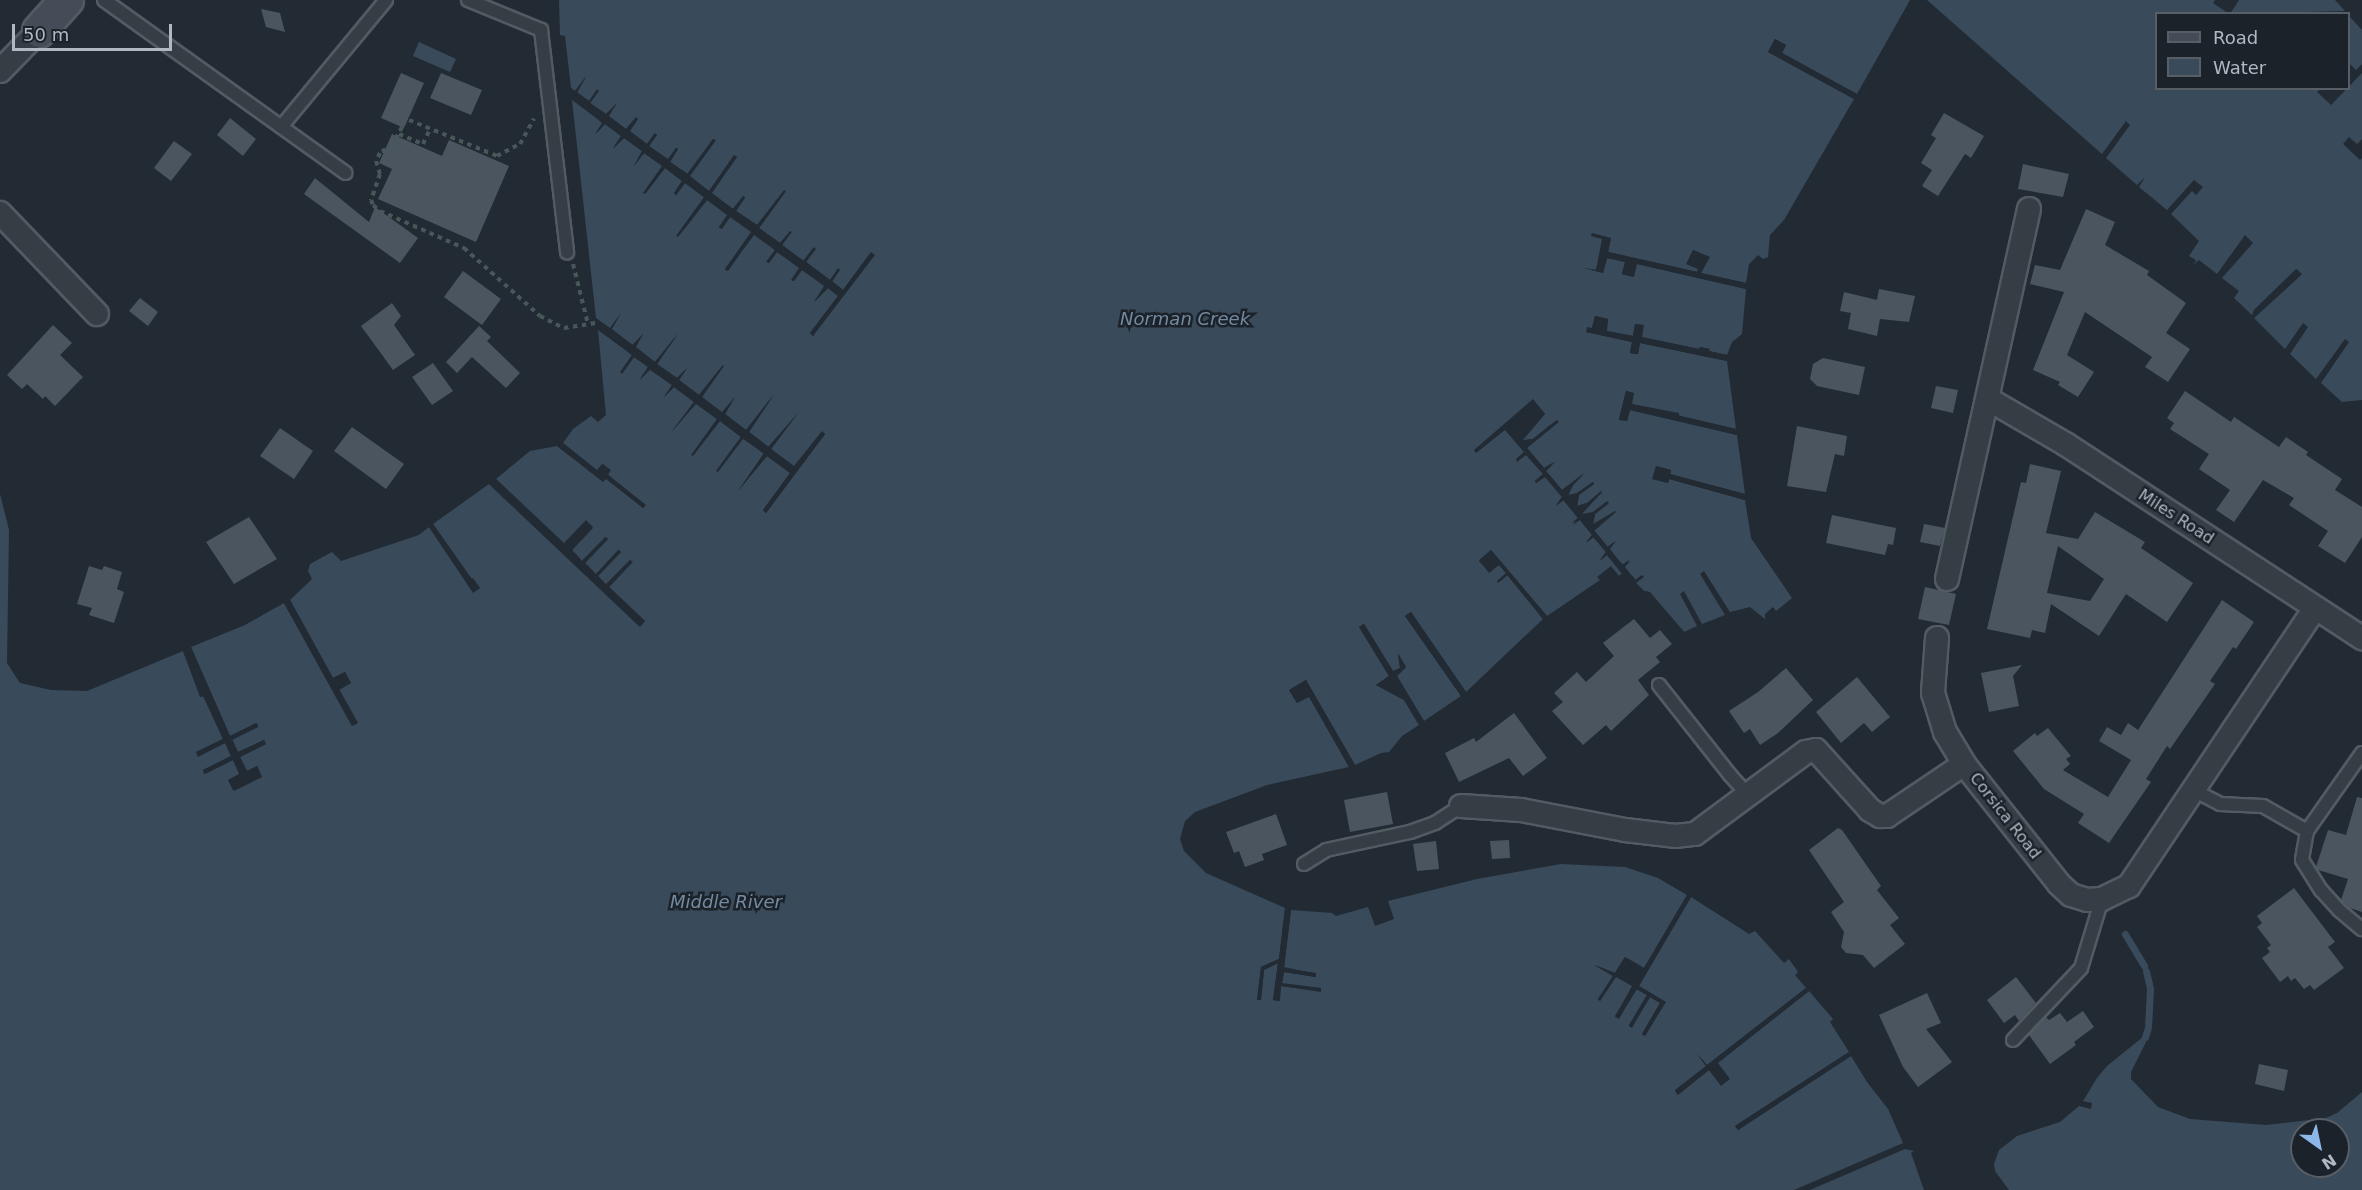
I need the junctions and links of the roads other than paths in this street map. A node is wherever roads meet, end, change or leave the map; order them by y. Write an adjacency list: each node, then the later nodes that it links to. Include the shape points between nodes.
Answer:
1 (67, 0): 5 (street)
2 (104, 0): 7 (lane)
3 (386, 0): 7 (lane)
4 (468, 0): 11 (lane, via 541,30)
5 (39, 31): 6 (street)
6 (0, 70)
7 (281, 127): 8 (lane)
8 (346, 173)
9 (2029, 209): 13 (street)
10 (0, 213): 12 (street)
11 (567, 252)
12 (97, 314)
13 (1988, 399): 14 (street); 15 (street, Miles Road, via 2067,445)
14 (1947, 579)
15 (2315, 608): 17 (street, Miles Road); 21 (street)
16 (1937, 638): 20 (street, via 1933,693 1946,732)
17 (2362, 638)
18 (1659, 685): 22 (lane)
19 (2362, 753): 24 (lane)
20 (1964, 764): 22 (street, Corsica Road, via 1887,816 1870,810 1816,750 1796,758); 26 (street, Corsica Road, via 2059,884 2071,895)
21 (2193, 790): 24 (lane, via 2220,804 2263,806); 26 (street, via 2129,886)
22 (1748, 795): 23 (street, Corsica Road, via 1695,834 1675,836 1521,810)
23 (1461, 806): 25 (lane, via 1435,823 1326,850)
24 (2307, 831): 27 (lane, via 2302,860 2327,897)
25 (1304, 864)
26 (2102, 899): 28 (lane, via 2080,968)
27 (2362, 929)
28 (2013, 1040)

